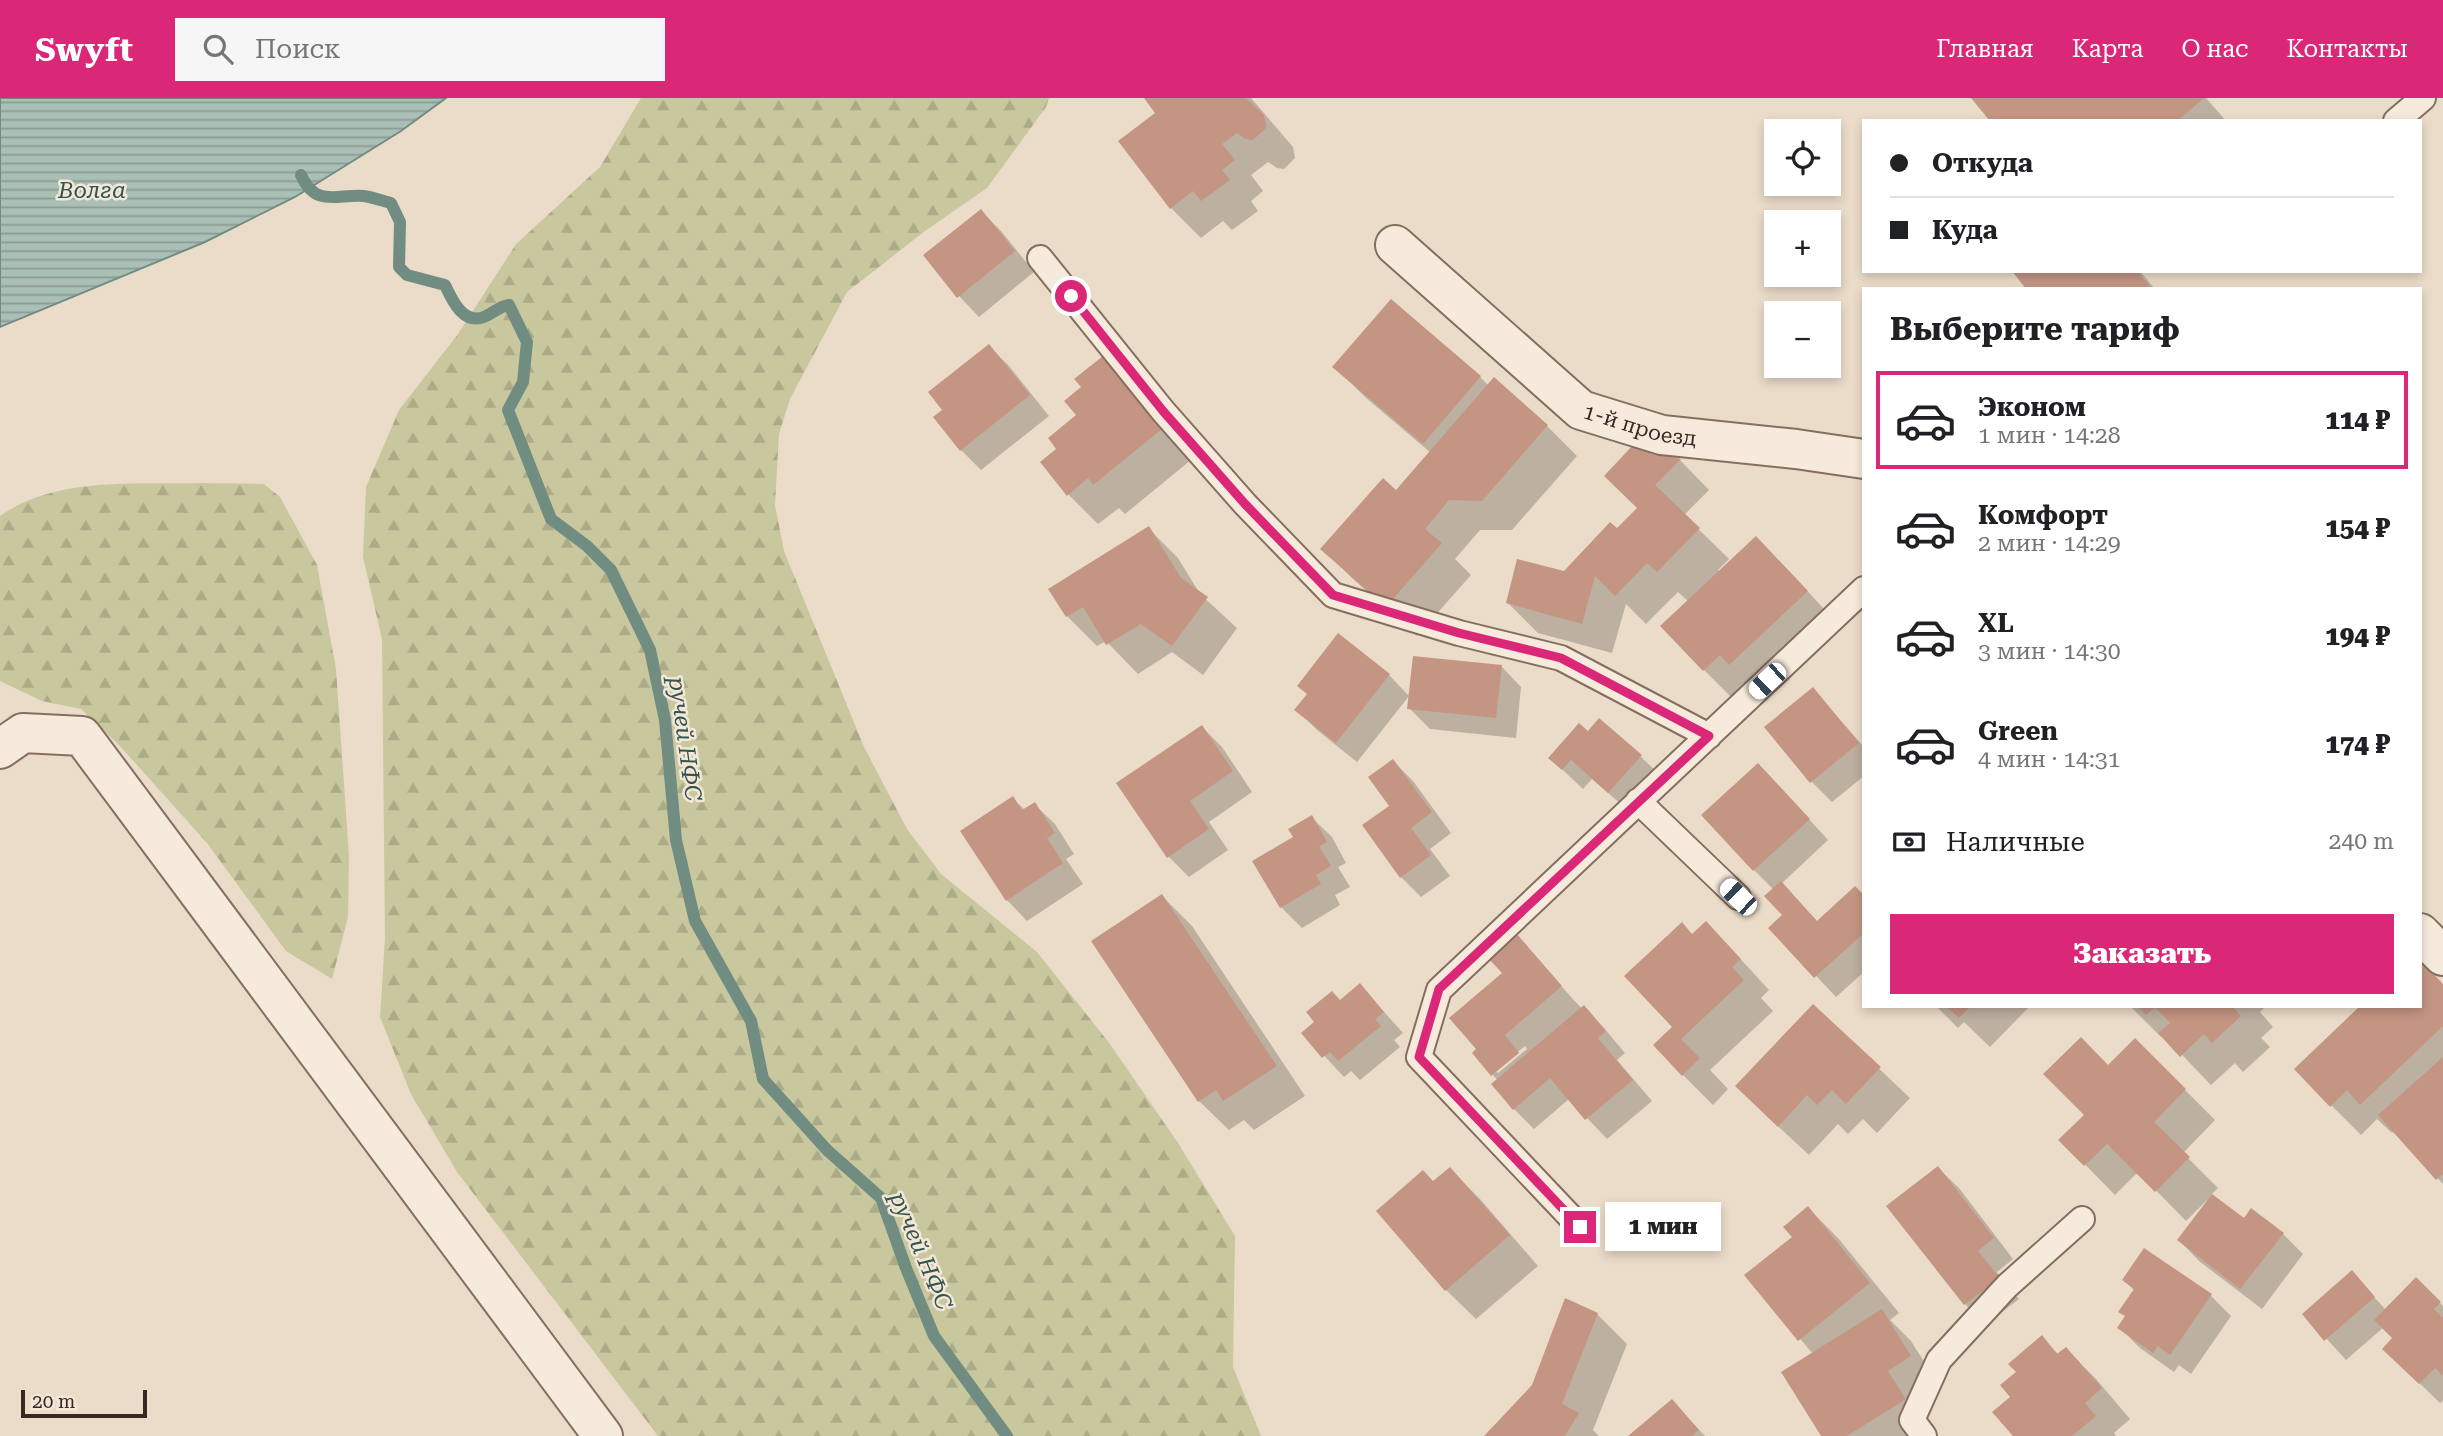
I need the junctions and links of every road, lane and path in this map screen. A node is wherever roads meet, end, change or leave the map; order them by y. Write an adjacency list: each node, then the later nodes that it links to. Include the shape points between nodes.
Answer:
1 (2423, 98): 2 (lane)
2 (2398, 119)
3 (1395, 245): 5 (street, 1-й проезд, via 1581,410 1662,435)
4 (1040, 258): 7 (lane, via 1163,411 1333,595 1561,658)
5 (1862, 459)
6 (1862, 591): 7 (lane)
7 (1709, 736): 9 (lane)
8 (0, 750): 15 (street, via 23,733 82,736)
9 (1638, 801): 10 (lane); 14 (lane, via 1439,989 1419,1057)
10 (1738, 897)
11 (2422, 935): 12 (street)
12 (2443, 956)
13 (2082, 1219): 16 (lane, via 2007,1286 1939,1360 1912,1420)
14 (1580, 1227)
15 (603, 1436)
16 (1924, 1436)

